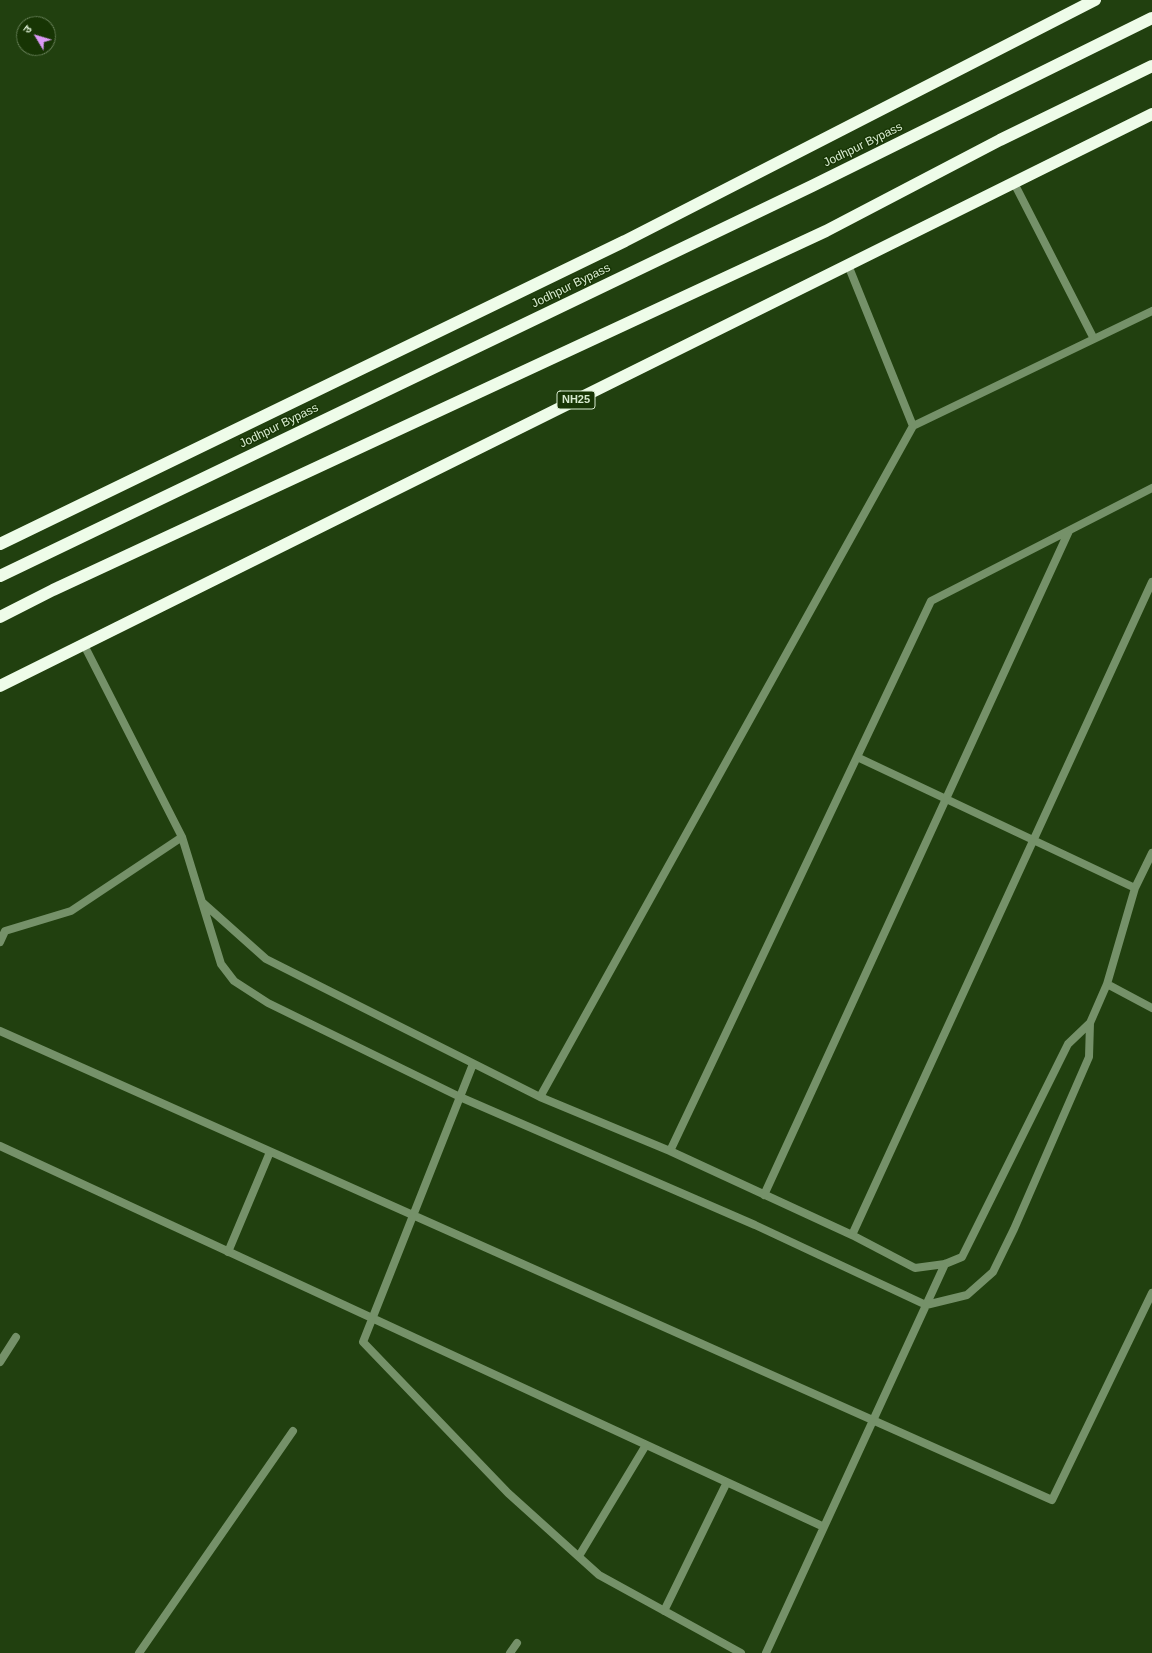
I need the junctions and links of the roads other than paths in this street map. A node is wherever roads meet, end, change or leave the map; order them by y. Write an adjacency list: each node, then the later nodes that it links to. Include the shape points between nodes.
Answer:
1 (1095, 0): 12 (highway, via 625,241)
2 (1152, 18): 13 (highway, Jodhpur Bypass, via 805,189)
3 (1152, 66): 15 (highway, via 1000,140 826,231)
4 (1152, 114): 5 (highway, NH25)
5 (1014, 183): 6 (highway, NH25); 8 (street)
6 (848, 265): 9 (street); 16 (highway, NH25)
7 (1152, 311): 8 (street)
8 (1094, 339): 9 (street)
9 (913, 426): 32 (street)
10 (1152, 488): 11 (street)
11 (1069, 531): 18 (street, via 931,601); 19 (street)
12 (0, 544)
13 (0, 576)
14 (1152, 582): 21 (street)
15 (0, 617)
16 (84, 645): 17 (highway, NH25); 20 (street)
17 (0, 686)
18 (857, 757): 19 (street); 34 (street)
19 (945, 798): 21 (street); 36 (street)
20 (182, 837): 24 (street); 25 (street, via 71,911 5,931)
21 (1033, 840): 23 (street); 38 (street)
22 (1152, 853): 23 (street)
23 (1136, 888): 26 (street)
24 (202, 901): 30 (street, via 266,959); 31 (street, via 220,964 234,981 268,1003)
25 (0, 942)
26 (1107, 984): 27 (street); 28 (street)
27 (1152, 1008)
28 (1090, 1023): 40 (street, via 1068,1044 962,1257); 42 (street, via 1089,1057 993,1272 967,1295)
29 (0, 1031): 35 (street)
30 (473, 1064): 31 (street); 32 (street)
31 (460, 1097): 37 (street); 42 (street, via 755,1225)
32 (540, 1097): 34 (street)
33 (0, 1146): 39 (street)
34 (670, 1151): 36 (street)
35 (270, 1152): 37 (street); 39 (street)
36 (764, 1196): 38 (street)
37 (413, 1215): 43 (street); 46 (street)
38 (852, 1236): 40 (street, via 916,1268)
39 (228, 1252): 43 (street)
40 (945, 1264): 42 (street)
41 (1152, 1293): 46 (street, via 1052,1500)
42 (926, 1305): 46 (street)
43 (373, 1318): 48 (street); 51 (street, via 364,1342 508,1493)
44 (16, 1337): 45 (street)
45 (0, 1362)
46 (873, 1420): 50 (street)
47 (293, 1431): 54 (street)
48 (646, 1445): 49 (street); 51 (street)
49 (727, 1482): 50 (street); 52 (street)
50 (824, 1527): 57 (street)
51 (579, 1556): 52 (street, via 599,1575)
52 (664, 1611): 56 (street)
53 (517, 1643): 55 (street)
54 (139, 1653)
55 (510, 1653)
56 (741, 1653)
57 (766, 1653)

